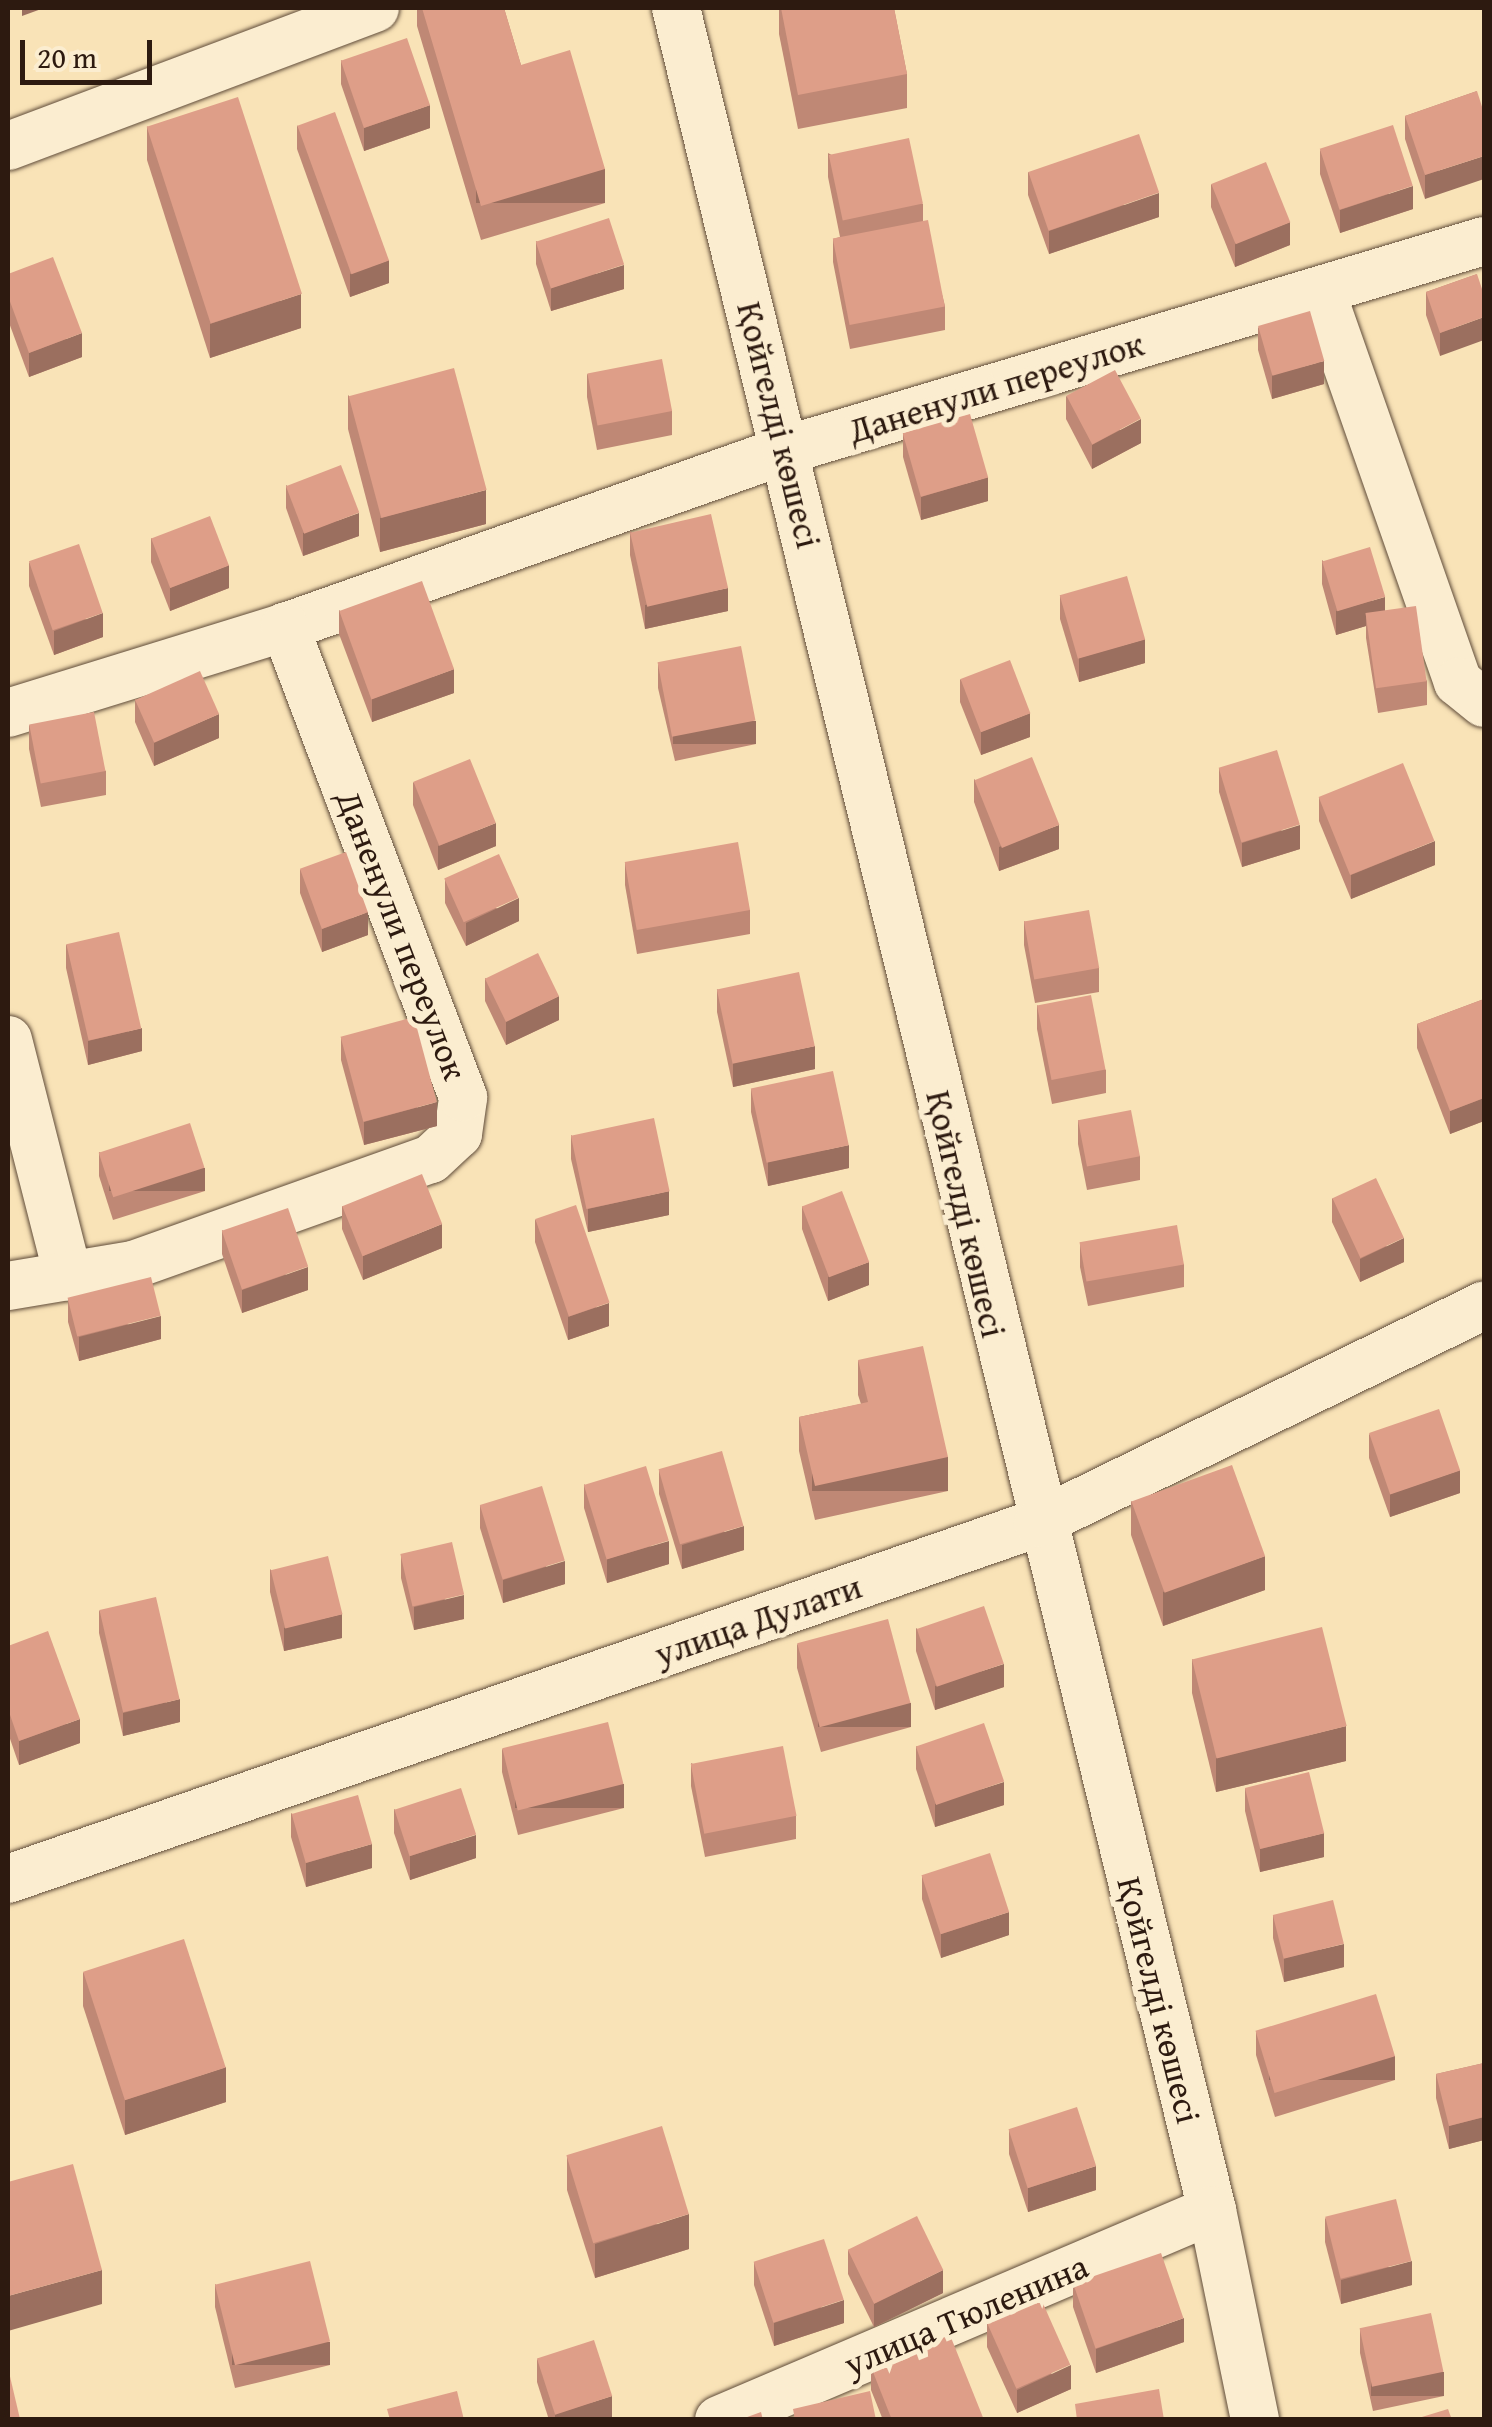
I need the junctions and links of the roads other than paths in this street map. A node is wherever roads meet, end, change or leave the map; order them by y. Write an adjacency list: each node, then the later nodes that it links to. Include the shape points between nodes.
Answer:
1 (375, 8): 3 (street)
2 (676, 8): 6 (street, Қойгелді көшесі)
3 (8, 146)
4 (1484, 241): 5 (street, Даненули переулок)
5 (1321, 291): 6 (street, Даненули переулок); 8 (street, via 1458,682)
6 (786, 450): 7 (street, Даненули переулок); 14 (street, Қойгелді көшесі)
7 (285, 628): 9 (street, Даненули переулок); 11 (street, Даненули переулок, via 463,1097 458,1134 432,1159 133,1264)
8 (1484, 702)
9 (8, 713)
10 (8, 1040): 11 (street)
11 (68, 1276): 12 (street, Даненули переулок)
12 (8, 1286)
13 (1484, 1305): 14 (street, улица Дулати)
14 (1038, 1523): 15 (street, улица Дулати); 16 (street, Қойгелді көшесі)
15 (8, 1879)
16 (1212, 2210): 17 (street, улица Тюленина); 18 (street, Қойгелді көшесі)
17 (719, 2420)
18 (1255, 2420)

